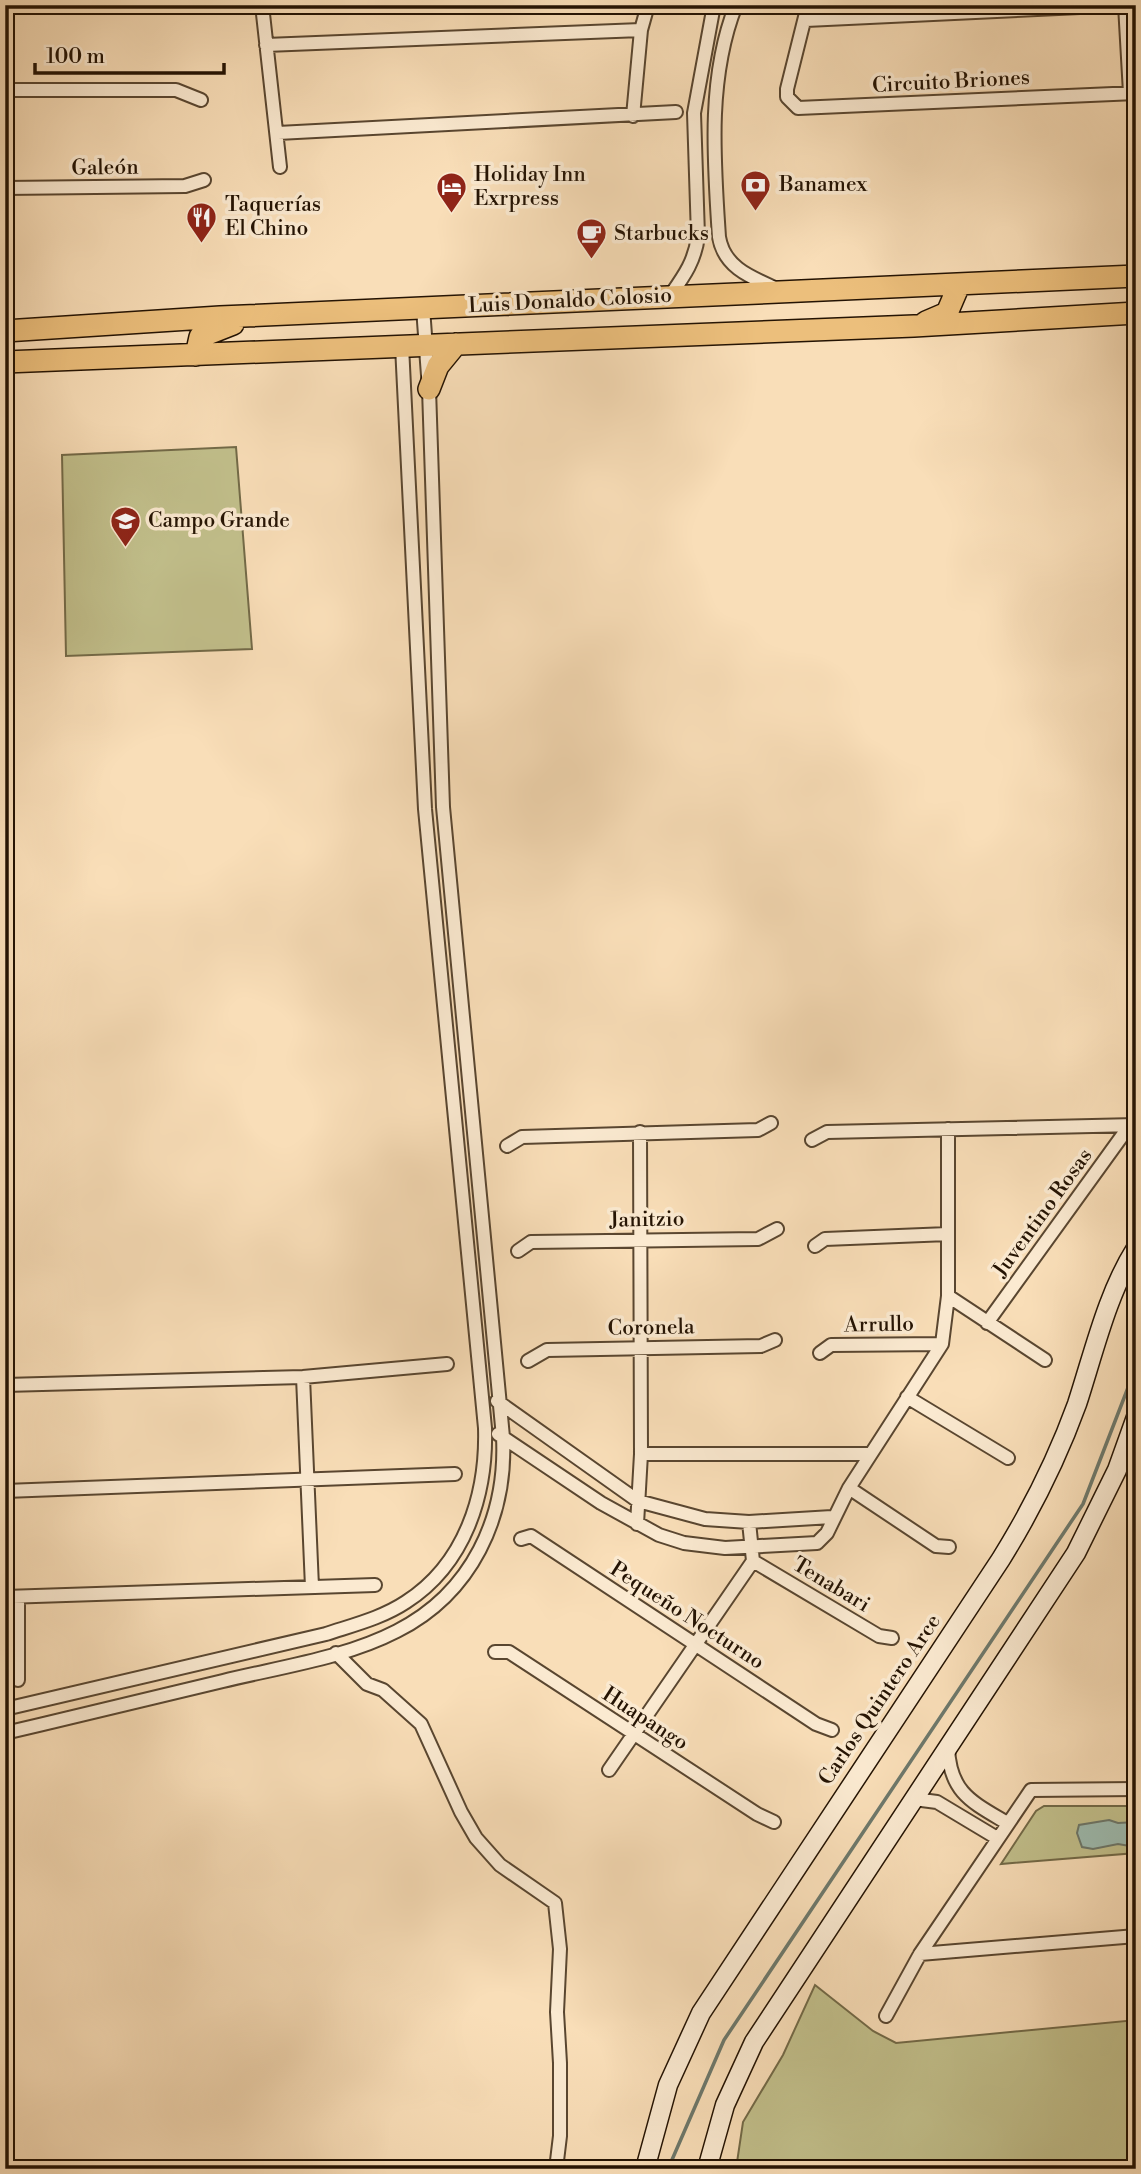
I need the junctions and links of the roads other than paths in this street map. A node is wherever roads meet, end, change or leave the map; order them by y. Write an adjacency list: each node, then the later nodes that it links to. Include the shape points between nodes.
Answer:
1 (262, 5): 9 (street)
2 (648, 5): 8 (street)
3 (714, 5): 14 (street)
4 (736, 5): 15 (street, via 729,22)
5 (808, 5): 7 (street, Circuito Briones)
6 (1124, 5): 7 (street); 11 (street, Circuito Briones)
7 (806, 20): 11 (street, Circuito Briones, via 787,89 787,97 798,108)
8 (641, 30): 9 (street); 16 (street)
9 (266, 45): 17 (street)
10 (5, 90): 12 (street, via 176,90)
11 (1133, 93)
12 (201, 100)
13 (676, 112): 16 (street)
14 (694, 113): 15 (street); 24 (street, via 698,236 690,268)
15 (715, 114): 23 (street, via 720,246 742,274)
16 (634, 116): 17 (street)
17 (278, 134): 18 (street)
18 (280, 167)
19 (204, 180): 20 (street, Galeón, via 185,186)
20 (5, 188)
21 (1136, 276): 22 (main road, Luis Donaldo Colosio)
22 (959, 285): 23 (main road, Luis Donaldo Colosio); 29 (main road, via 947,313)
23 (781, 291): 24 (main road, Luis Donaldo Colosio)
24 (670, 296): 25 (main road, Luis Donaldo Colosio)
25 (423, 308): 27 (main road, Luis Donaldo Colosio); 32 (street)
26 (1136, 313): 29 (main road, Luis Donaldo Colosio)
27 (243, 316): 28 (main road, Luis Donaldo Colosio); 34 (main road, via 200,337)
28 (164, 321): 30 (main road, Luis Donaldo Colosio); 35 (main road, via 158,343)
29 (914, 326): 31 (main road, Luis Donaldo Colosio)
30 (5, 331)
31 (456, 344): 32 (main road, Luis Donaldo Colosio); 37 (main road, via 438,366)
32 (425, 345): 33 (main road, Luis Donaldo Colosio); 37 (street)
33 (402, 346): 34 (main road, Luis Donaldo Colosio); 39 (street)
34 (196, 355): 35 (main road, Luis Donaldo Colosio)
35 (121, 358): 36 (main road, Luis Donaldo Colosio)
36 (5, 362)
37 (429, 388): 38 (street)
38 (436, 581): 39 (street); 40 (street)
39 (414, 582): 41 (street)
40 (443, 807): 41 (street); 42 (street)
41 (425, 809): 43 (street)
42 (466, 1049): 43 (street); 69 (street)
43 (447, 1051): 68 (street)
44 (771, 1123): 47 (street, via 758,1130)
45 (1133, 1125): 46 (street); 57 (street, Juventino Rosas)
46 (948, 1129): 48 (street, via 827,1132); 51 (street)
47 (640, 1132): 49 (street, via 522,1137); 52 (street)
48 (812, 1140)
49 (507, 1146)
50 (777, 1229): 52 (street, Janitzio, via 758,1239)
51 (948, 1234): 53 (street, via 825,1239); 56 (street)
52 (640, 1239): 55 (street, Janitzio, via 531,1242); 60 (street)
53 (814, 1246)
54 (1136, 1248): 113 (main road, Carlos Quintero Arce, via 1120,1276 1061,1447 1034,1504 701,2013 668,2085)
55 (518, 1251)
56 (948, 1296): 57 (street); 59 (street)
57 (987, 1323): 62 (street)
58 (775, 1340): 60 (street, Coronela, via 761,1346)
59 (942, 1343): 61 (street, Arrullo, via 831,1345); 67 (street)
60 (641, 1348): 63 (street, Coronela, via 547,1350); 73 (street)
61 (820, 1353)
62 (1045, 1360)
63 (528, 1361)
64 (447, 1364): 65 (street)
65 (303, 1377): 66 (street); 77 (street)
66 (5, 1385)
67 (907, 1397): 74 (street); 75 (street)
68 (482, 1398): 69 (street); 71 (street)
69 (501, 1402): 72 (street); 80 (street)
70 (1136, 1417): 100 (main road, via 1076,1553)
71 (485, 1428): 72 (street); 96 (street, via 482,1489 469,1529 431,1582 407,1602 326,1634)
72 (503, 1437): 83 (street); 94 (street, via 503,1487 477,1557 442,1599 398,1631)
73 (641, 1454): 74 (street); 80 (street)
74 (871, 1454): 78 (street)
75 (1008, 1458)
76 (456, 1474): 77 (street)
77 (307, 1481): 79 (street); 89 (street)
78 (849, 1488): 81 (street); 86 (street, via 936,1546)
79 (5, 1491)
80 (638, 1501): 82 (street, via 705,1518); 83 (street)
81 (832, 1517): 82 (street); 85 (street, via 827,1533 817,1543)
82 (749, 1522): 85 (street)
83 (636, 1524): 85 (street, via 684,1543)
84 (521, 1539): 92 (street, Pequeño Nocturno, via 531,1536)
85 (751, 1546): 87 (street)
86 (949, 1547)
87 (753, 1561): 91 (street, Tenabari, via 879,1636); 92 (street)
88 (374, 1585): 89 (street)
89 (312, 1587): 90 (street)
90 (12, 1597): 95 (street)
91 (892, 1638)
92 (695, 1645): 97 (street, Pequeño Nocturno); 99 (street)
93 (495, 1652): 99 (street, Huapango, via 509,1653)
94 (336, 1654): 98 (street); 112 (street, via 421,1724 476,1838 500,1865 555,1903 560,2063)
95 (18, 1681)
96 (5, 1709)
97 (832, 1730)
98 (5, 1733)
99 (634, 1735): 101 (street); 106 (street, Huapango)
100 (948, 1748): 103 (main road); 104 (street, via 952,1779)
101 (609, 1770)
102 (1136, 1789): 107 (street, via 1033,1790)
103 (914, 1799): 105 (street, via 937,1802); 114 (main road, via 754,2042 725,2105)
104 (972, 1801): 105 (street); 107 (street)
105 (963, 1815): 108 (street)
106 (774, 1822)
107 (1007, 1823): 108 (street)
108 (997, 1838): 110 (street)
109 (1136, 1936): 110 (street)
110 (920, 1954): 111 (street)
111 (886, 2016)
112 (555, 2169)
113 (645, 2169)
114 (707, 2169)

